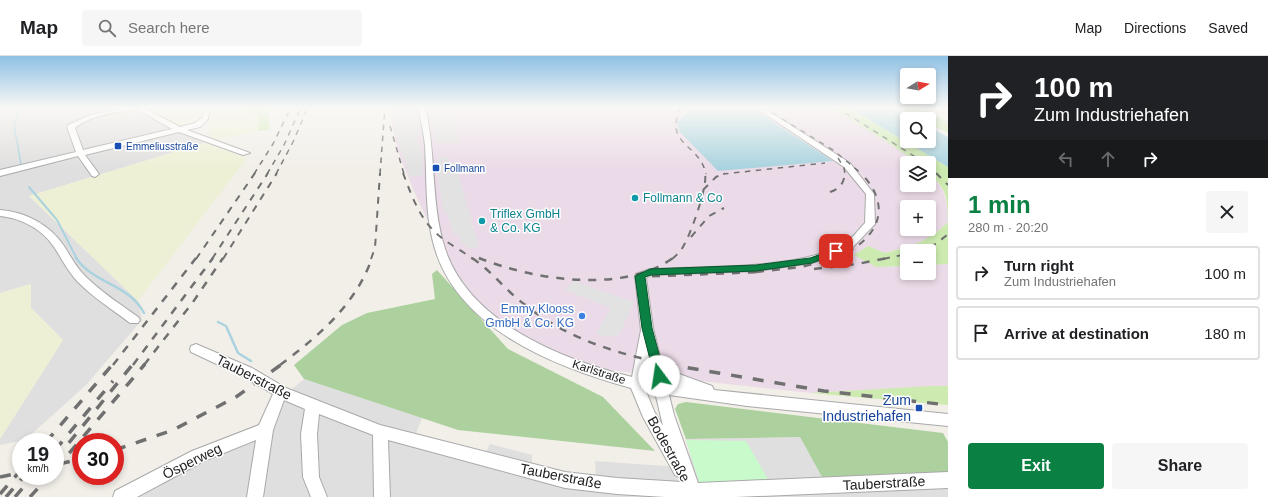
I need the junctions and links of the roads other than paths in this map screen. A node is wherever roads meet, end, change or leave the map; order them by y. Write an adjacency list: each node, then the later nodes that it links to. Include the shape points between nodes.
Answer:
1 (71, 128): 7 (street)
2 (183, 128): 5 (street)
3 (424, 128): 16 (street, Karlstraße, via 435,232 444,262 466,295 486,315 534,349 583,368)
4 (790, 128): 13 (street, via 847,165 870,194 870,224 846,248 812,260 756,268 650,272 640,276)
5 (178, 129): 6 (street); 7 (street)
6 (246, 153)
7 (80, 154): 8 (street); 9 (street)
8 (0, 173)
9 (95, 174)
10 (0, 202): 11 (street)
11 (0, 211): 12 (street, via 14,214 48,233 74,271)
12 (134, 320)
13 (647, 328): 15 (street); 16 (street)
14 (196, 349): 18 (street, Tauberstraße, via 247,372)
15 (656, 363): 17 (street); 19 (street, via 674,378 698,388)
16 (637, 384): 17 (street, Karlstraße); 25 (street, Bodestraße, via 648,413)
17 (662, 389): 19 (street, Karlstraße); 25 (street, Bodestraße, via 667,415)
18 (281, 392): 20 (street, Tauberstraße); 22 (street)
19 (744, 400): 21 (street, Karlstraße)
20 (313, 406): 23 (street, Tauberstraße); 28 (street, via 309,434 311,477)
21 (948, 420)
22 (265, 429): 26 (street, Ösperweg, via 198,456); 27 (street)
23 (380, 431): 25 (street, Tauberstraße, via 565,480); 29 (street)
24 (948, 480): 25 (street, Tauberstraße)
25 (694, 494)
26 (122, 497)
27 (255, 497)
28 (319, 497)
29 (382, 497)

